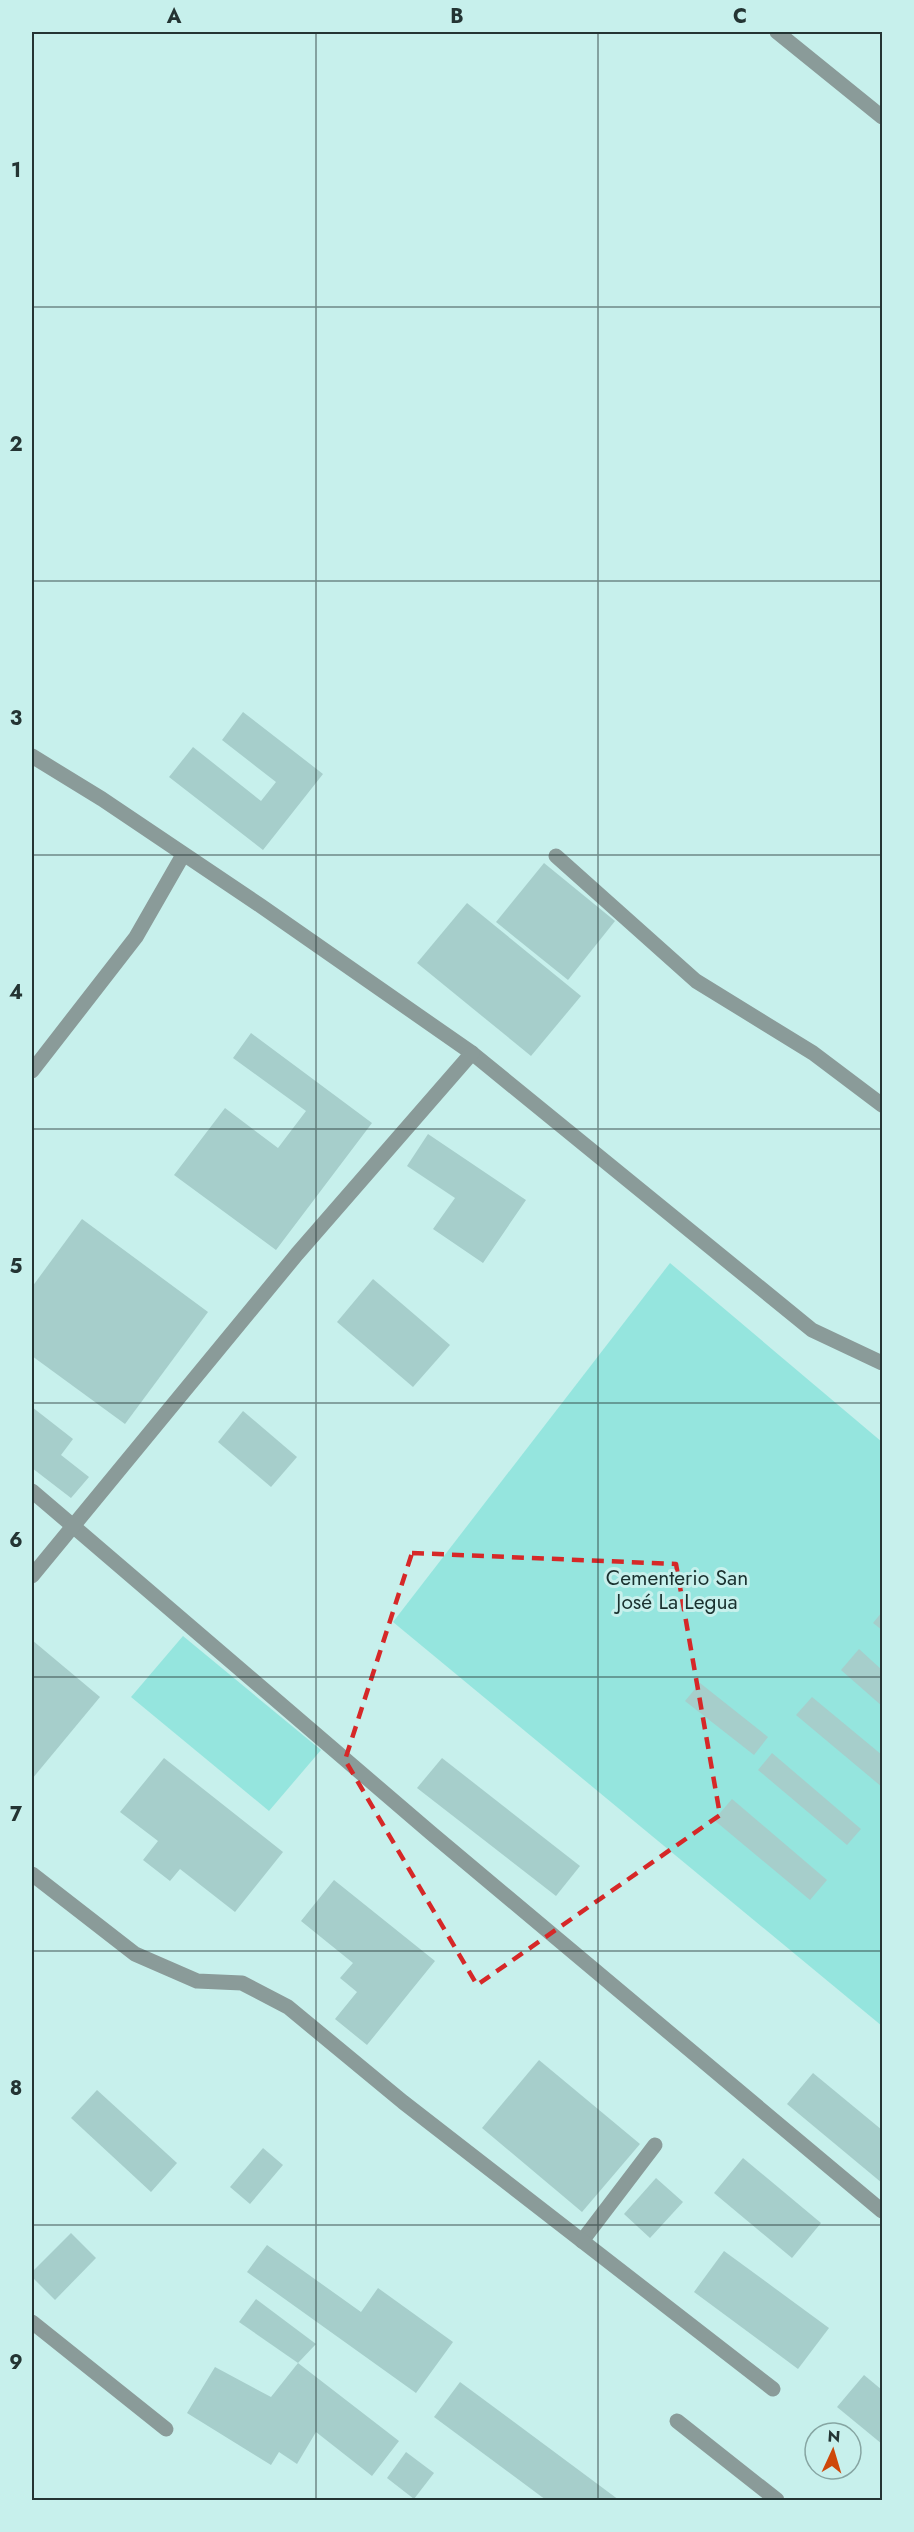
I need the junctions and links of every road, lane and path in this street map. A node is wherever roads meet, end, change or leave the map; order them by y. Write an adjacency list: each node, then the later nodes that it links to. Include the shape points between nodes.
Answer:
1 (777, 32): 2 (street)
2 (882, 117)
3 (34, 759): 4 (street, via 102,799)
4 (183, 855): 6 (street); 7 (street, via 136,937)
5 (555, 856): 8 (street, via 696,981 813,1053)
6 (472, 1053): 9 (street, via 812,1330); 11 (street, via 297,1254)
7 (32, 1071)
8 (882, 1105)
9 (882, 1363)
10 (32, 1491): 11 (street)
11 (73, 1526): 12 (street); 15 (street)
12 (32, 1576)
13 (32, 1874): 16 (street, via 135,1954 197,1981 242,1983 288,2007)
14 (655, 2145): 16 (street)
15 (882, 2211)
16 (582, 2241): 18 (street)
17 (32, 2322): 20 (street)
18 (773, 2389)
19 (677, 2421): 21 (street)
20 (166, 2429)
21 (777, 2500)

